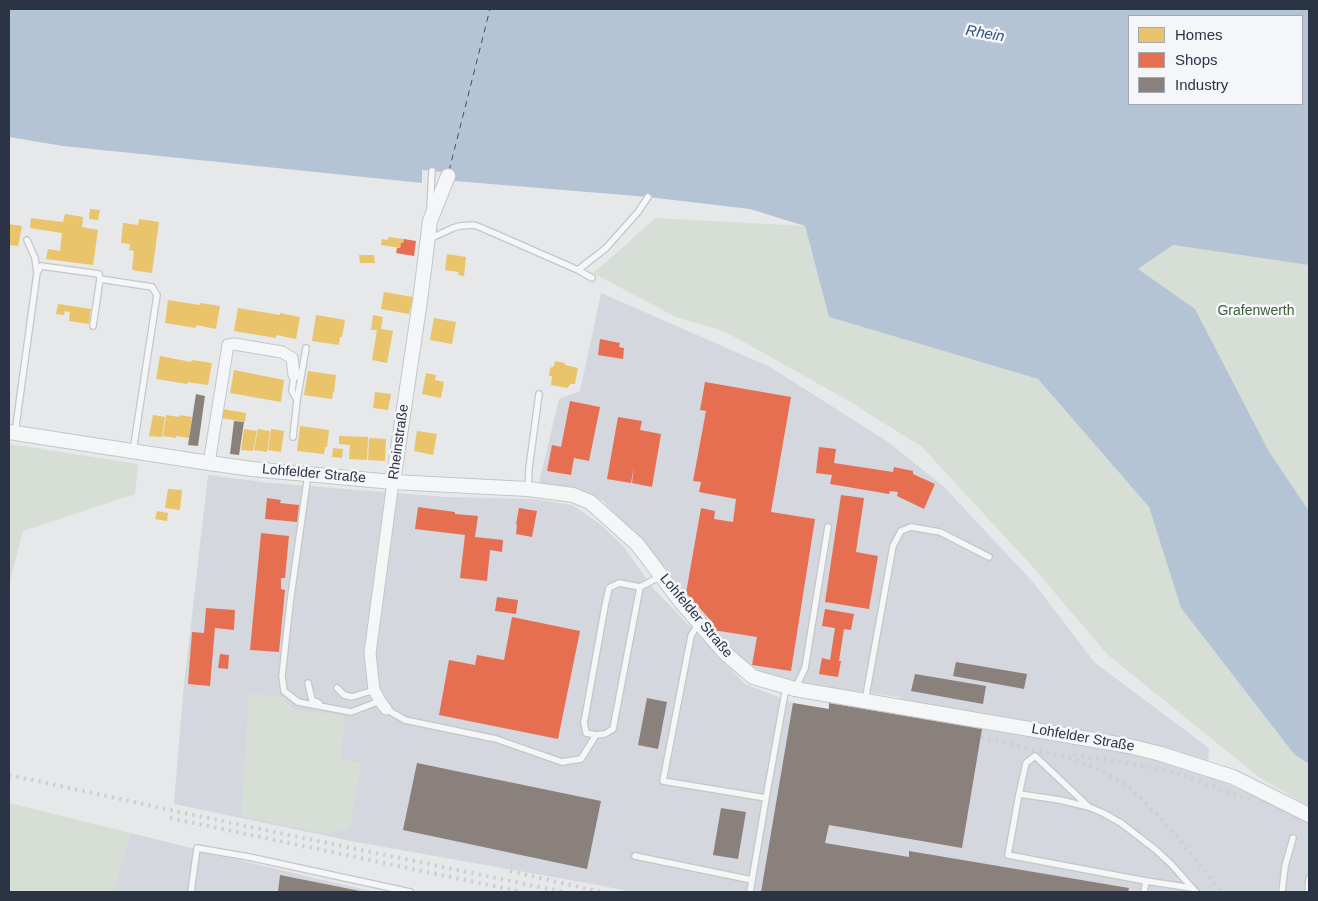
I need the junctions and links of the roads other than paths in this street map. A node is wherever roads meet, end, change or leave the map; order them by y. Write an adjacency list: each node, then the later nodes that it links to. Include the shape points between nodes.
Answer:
1 (432, 171): 4 (lane)
2 (448, 176): 4 (street, Rheinstraße)
3 (648, 197): 7 (lane, via 606,248)
4 (430, 221): 6 (street, Rheinstraße)
5 (27, 240): 8 (lane)
6 (427, 240): 7 (lane, via 453,228 474,226); 21 (street, Rheinstraße)
7 (578, 270): 9 (lane)
8 (37, 273): 10 (lane, via 41,266 99,274); 16 (lane)
9 (592, 278)
10 (100, 280): 11 (lane); 18 (lane, via 152,287 156,295)
11 (92, 326)
12 (306, 348): 15 (lane)
13 (294, 375): 15 (lane, via 292,392); 19 (street, via 292,358 282,352 228,345)
14 (539, 394): 22 (lane)
15 (297, 400): 17 (lane)
16 (12, 432): 18 (street, Lohfelder Straße)
17 (293, 437)
18 (133, 451): 19 (street, Lohfelder Straße)
19 (209, 463): 20 (street, Lohfelder Straße)
20 (308, 474): 21 (street, Lohfelder Straße); 34 (lane, via 282,676 284,691 298,702)
21 (394, 482): 22 (street, Lohfelder Straße); 31 (street, Rheinstraße, via 370,653)
22 (528, 489): 25 (street, Lohfelder Straße, via 573,495 590,502 637,544)
23 (828, 527): 30 (lane, via 805,668)
24 (989, 557): 32 (lane, via 940,532 911,527 901,531 893,546)
25 (661, 576): 26 (lane); 27 (street, Lohfelder Straße)
26 (640, 587): 35 (lane, via 613,729); 35 (lane, via 619,583 609,588 584,723 586,733)
27 (698, 622): 30 (street, Lohfelder Straße, via 725,653 753,677); 37 (lane, via 691,636 663,781)
28 (308, 683): 34 (lane, via 312,700)
29 (337, 688): 31 (lane, via 352,697)
30 (791, 688): 32 (street, Lohfelder Straße); 37 (lane)
31 (374, 690): 33 (street, Rheinstraße)
32 (865, 701): 39 (street, Lohfelder Straße, via 1120,744 1161,754 1233,777)
33 (383, 705): 34 (lane, via 351,712); 35 (lane, via 405,720 496,739 562,762 581,759)
34 (333, 709)
35 (596, 735)
36 (1019, 794): 38 (lane); 38 (lane, via 1026,763 1035,756); 44 (lane, via 1008,855)
37 (766, 798): 43 (lane)
38 (1089, 807): 45 (lane, via 1121,822 1138,835)
39 (1309, 815)
40 (1293, 838): 50 (lane)
41 (635, 856): 43 (lane)
42 (1309, 879): 51 (lane)
43 (752, 880): 48 (lane)
44 (1146, 881): 45 (lane); 49 (lane)
45 (1194, 890)
46 (191, 892): 47 (lane, via 197,848)
47 (410, 892)
48 (750, 892)
49 (1144, 892)
50 (1282, 892)
51 (1308, 892)

